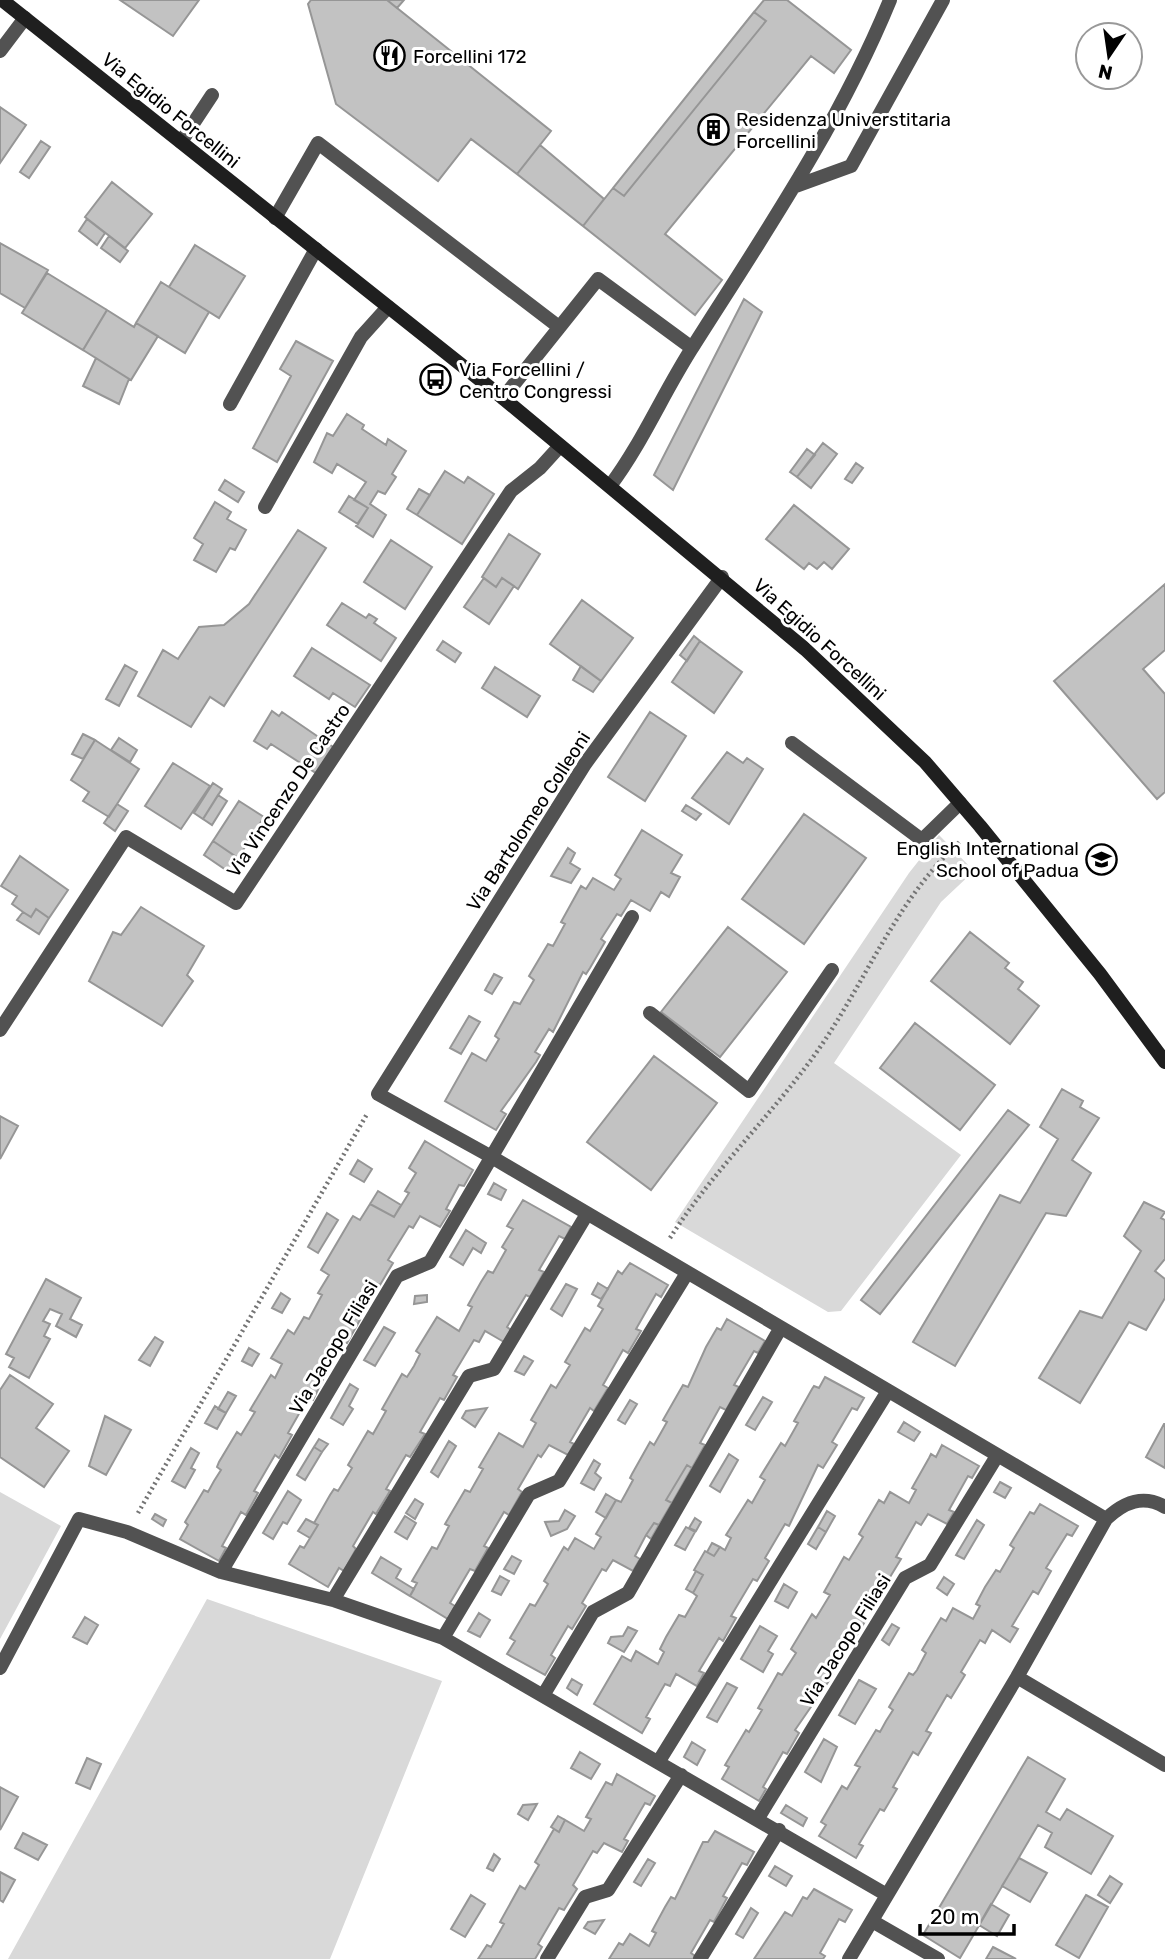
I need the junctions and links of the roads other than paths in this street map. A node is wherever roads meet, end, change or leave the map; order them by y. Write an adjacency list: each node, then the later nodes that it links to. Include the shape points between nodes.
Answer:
1 (2, 0): 4 (street, Via Egidio Forcellini)
2 (890, 0): 8 (street)
3 (943, 0): 8 (street, via 851,166)
4 (25, 18): 5 (street); 7 (street, Via Egidio Forcellini)
5 (0, 51)
6 (212, 95): 7 (street)
7 (181, 142): 9 (street, Via Egidio Forcellini)
8 (796, 186): 13 (street)
9 (275, 218): 10 (street, Via Egidio Forcellini); 12 (street, via 317,143)
10 (316, 250): 11 (street, Via Egidio Forcellini); 15 (street)
11 (388, 306): 14 (street, Via Egidio Forcellini); 18 (street, via 361,337)
12 (559, 327): 13 (street, via 598,279); 14 (street)
13 (692, 348): 17 (street, via 632,456)
14 (502, 398): 16 (street, Via Egidio Forcellini)
15 (230, 404)
16 (560, 446): 17 (street, Via Egidio Forcellini); 25 (street, Via Vincenzo De Castro, via 511,491 236,903 125,837)
17 (610, 486): 19 (street, Via Egidio Forcellini)
18 (265, 507)
19 (722, 577): 21 (street, Via Egidio Forcellini, via 887,724); 27 (street, Via Bartolomeo Colleoni, via 585,764 378,1094)
20 (792, 743): 21 (street, via 922,840)
21 (960, 803): 26 (street, Via Egidio Forcellini, via 1100,974)
22 (632, 917): 27 (street, Via Jacopo Filiasi)
23 (832, 970): 24 (street, via 749,1091)
24 (650, 1013)
25 (0, 1030)
26 (1165, 1062)
27 (490, 1157): 28 (street); 35 (street, Via Jacopo Filiasi, via 430,1262 397,1276)
28 (587, 1214): 29 (street); 36 (street, via 494,1369 469,1376)
29 (687, 1273): 30 (street); 37 (street, via 559,1481 529,1494)
30 (780, 1329): 31 (street); 40 (street, via 628,1593 593,1612)
31 (888, 1391): 32 (street); 41 (street)
32 (997, 1456): 34 (street); 44 (street, Via Jacopo Filiasi, via 930,1565 905,1578)
33 (1165, 1507): 34 (street, via 1145,1498)
34 (1106, 1519): 39 (street)
35 (221, 1572): 36 (street); 38 (street, via 127,1532 79,1519)
36 (333, 1600): 37 (street)
37 (443, 1638): 40 (street)
38 (0, 1668)
39 (1017, 1677): 42 (street); 46 (street)
40 (544, 1695): 41 (street)
41 (659, 1761): 43 (street)
42 (1165, 1765)
43 (681, 1774): 44 (street); 48 (street, via 608,1890 585,1897)
44 (758, 1818): 45 (street)
45 (779, 1830): 46 (street); 49 (street)
46 (887, 1895): 47 (street)
47 (872, 1921): 50 (street); 51 (street)
48 (547, 1959)
49 (700, 1959)
50 (849, 1959)
51 (938, 1959)

